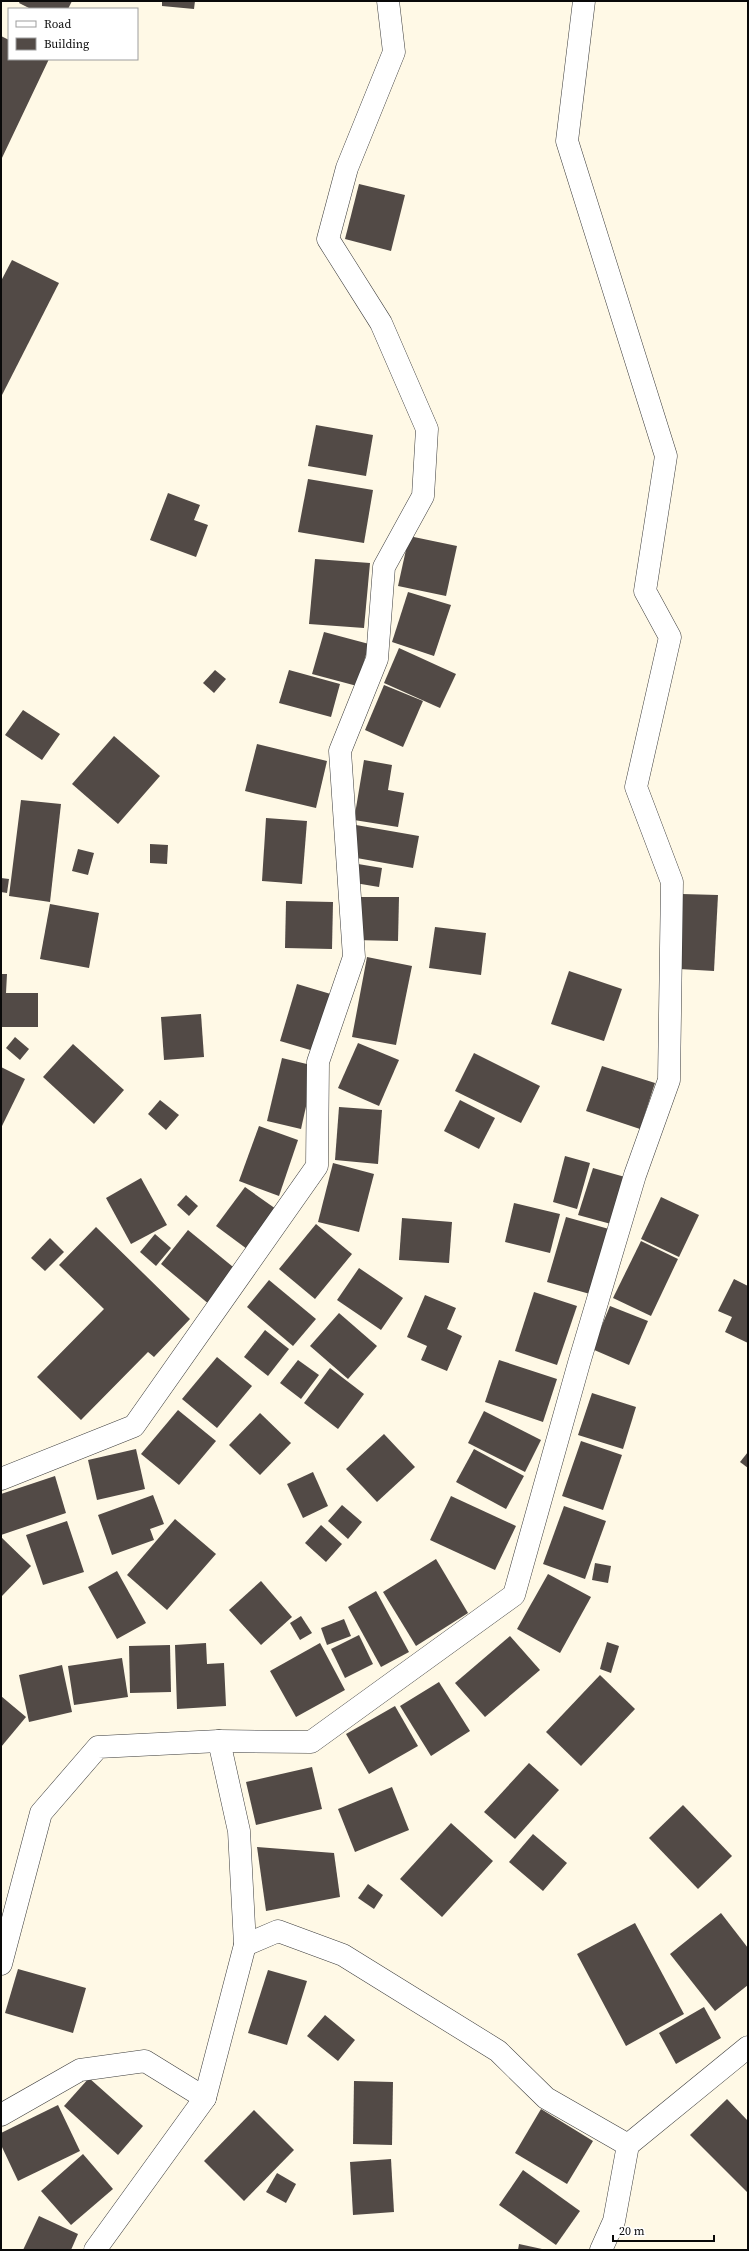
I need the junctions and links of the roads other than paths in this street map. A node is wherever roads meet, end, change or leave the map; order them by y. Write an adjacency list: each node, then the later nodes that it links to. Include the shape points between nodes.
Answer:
1 (388, 1): 3 (street, via 394,52 347,168 328,239 381,323 427,428 423,496 384,567 377,659 340,751 354,957 318,1062 317,1166 134,1426)
2 (584, 1): 4 (street, via 567,141 666,456 645,591 670,637 636,787 672,882 669,1080 635,1175 514,1595 311,1742)
3 (1, 1479)
4 (219, 1741): 5 (street, via 239,1831); 6 (street, via 98,1747 41,1813)
5 (245, 1945): 8 (street); 10 (street, via 278,1932 343,1955 498,2051 546,2098)
6 (1, 1964)
7 (748, 2047): 10 (street)
8 (205, 2098): 9 (street, via 145,2061 80,2070); 11 (street)
9 (1, 2115)
10 (628, 2145): 12 (street, via 614,2221)
11 (95, 2250)
12 (601, 2250)

